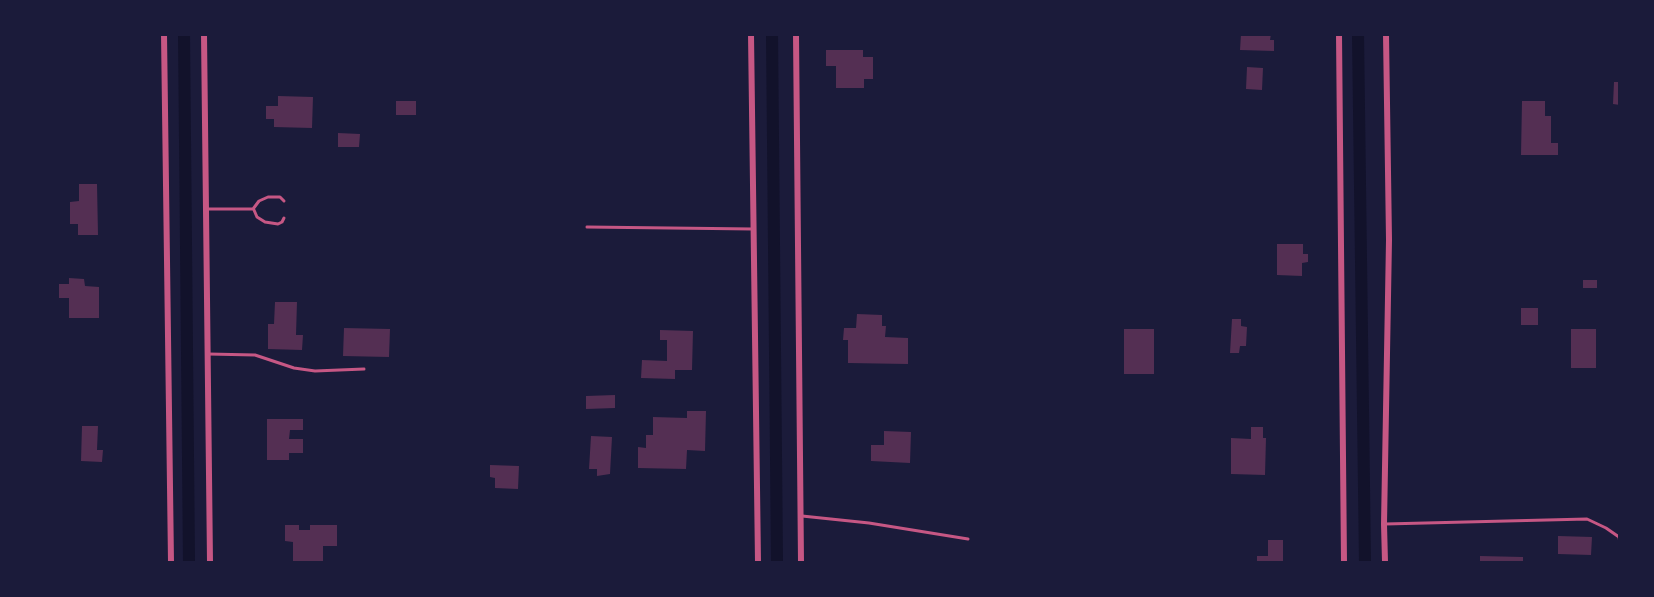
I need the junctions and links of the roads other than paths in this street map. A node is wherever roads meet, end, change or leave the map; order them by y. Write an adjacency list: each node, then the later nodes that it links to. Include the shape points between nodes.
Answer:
1 (164, 34): 19 (street)
2 (204, 34): 8 (street)
3 (751, 34): 12 (street)
4 (796, 34): 15 (street)
5 (1339, 34): 23 (street)
6 (1386, 34): 16 (street, via 1389,240)
7 (284, 201): 9 (lane, via 268,197)
8 (206, 209): 9 (lane); 13 (street)
9 (253, 209): 10 (lane, via 265,222 278,224)
10 (284, 218)
11 (587, 227): 12 (lane)
12 (754, 229): 21 (street)
13 (208, 354): 14 (lane, via 255,355 315,371); 20 (street)
14 (364, 369)
15 (800, 516): 17 (lane); 22 (street)
16 (1384, 524): 18 (lane, via 1587,519 1619,537); 24 (street)
17 (968, 539)
18 (1620, 543)
19 (171, 562)
20 (210, 562)
21 (758, 562)
22 (801, 562)
23 (1344, 562)
24 (1385, 562)

